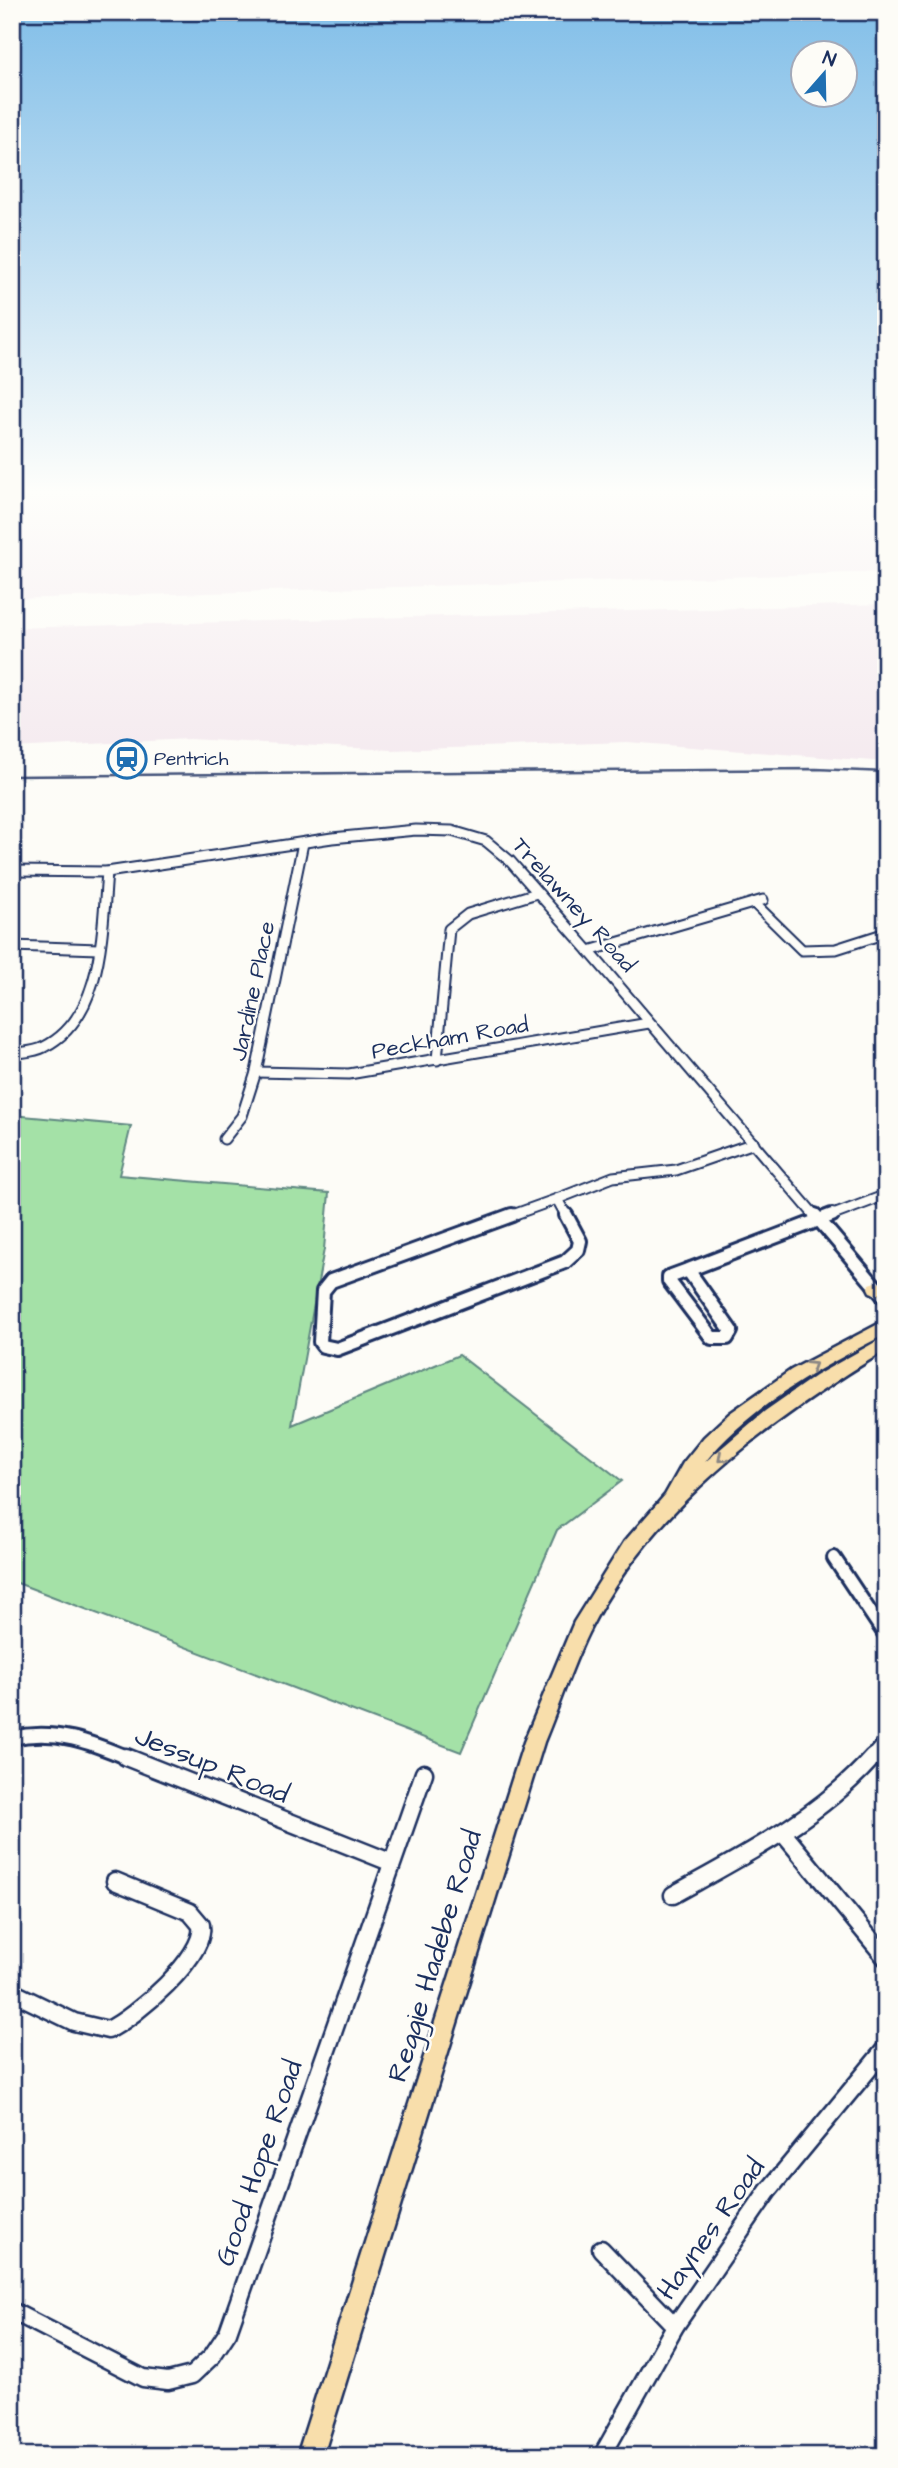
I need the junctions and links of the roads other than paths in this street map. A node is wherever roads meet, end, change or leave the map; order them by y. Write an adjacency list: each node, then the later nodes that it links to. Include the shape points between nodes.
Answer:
1 (303, 843): 3 (street, Trelawney Road); 4 (street, Trelawney Road, via 389,832 452,831 497,848); 12 (street, Jardine Place)
2 (12, 871): 3 (street, Trelawney Road)
3 (107, 872): 7 (street)
4 (537, 893): 8 (street, Trelawney Road); 11 (street, via 468,914 449,929)
5 (886, 933): 8 (street, via 836,949 802,950 759,902)
6 (12, 946): 7 (street)
7 (99, 949): 10 (street, via 98,965 75,1023 58,1040 40,1049)
8 (589, 951): 9 (street, Trelawney Road)
9 (649, 1023): 11 (street, Peckham Road); 14 (street, Trelawney Road)
10 (12, 1054)
11 (437, 1060): 12 (street, Peckham Road, via 349,1074)
12 (256, 1072): 13 (street, Jardine Place, via 242,1116)
13 (224, 1139)
14 (754, 1143): 16 (street, via 676,1170 613,1177); 17 (street, Trelawney Road)
15 (886, 1195): 17 (street)
16 (557, 1199): 16 (street, via 331,1281 323,1291 320,1342 337,1349 565,1262 578,1250 580,1241)
17 (820, 1218): 18 (street); 19 (street, Trelawney Road)
18 (688, 1269): 18 (street, via 731,1331 727,1338 712,1338 669,1281)
19 (883, 1293)
20 (886, 1326): 22 (main road, Reggie Hadebe Road, one-way to 20, via 678,1485 713,1440 736,1420 805,1370)
21 (882, 1346): 22 (main road, Reggie Hadebe Road, one-way to 22, via 761,1424)
22 (672, 1500): 38 (main road, Reggie Hadebe Road, via 631,1548 581,1628 534,1742)
23 (834, 1558): 24 (street)
24 (886, 1636)
25 (12, 1738): 29 (street, Jessup Road, via 58,1733 79,1738)
26 (886, 1742): 28 (street, via 842,1787)
27 (424, 1773): 29 (street, Good Hope Road)
28 (783, 1833): 31 (street); 32 (street)
29 (390, 1862): 36 (street, Good Hope Road, via 228,2332 212,2356 192,2375 168,2381 143,2378)
30 (116, 1881): 33 (street, via 190,1912 198,1920 200,1938 190,1957 124,2023 107,2030 81,2024)
31 (673, 1895)
32 (886, 1958)
33 (12, 1992)
34 (886, 2048): 37 (street, Haynes Road, via 768,2191)
35 (601, 2249): 37 (street)
36 (12, 2311)
37 (675, 2326): 39 (street, Haynes Road)
38 (310, 2456)
39 (602, 2456)

